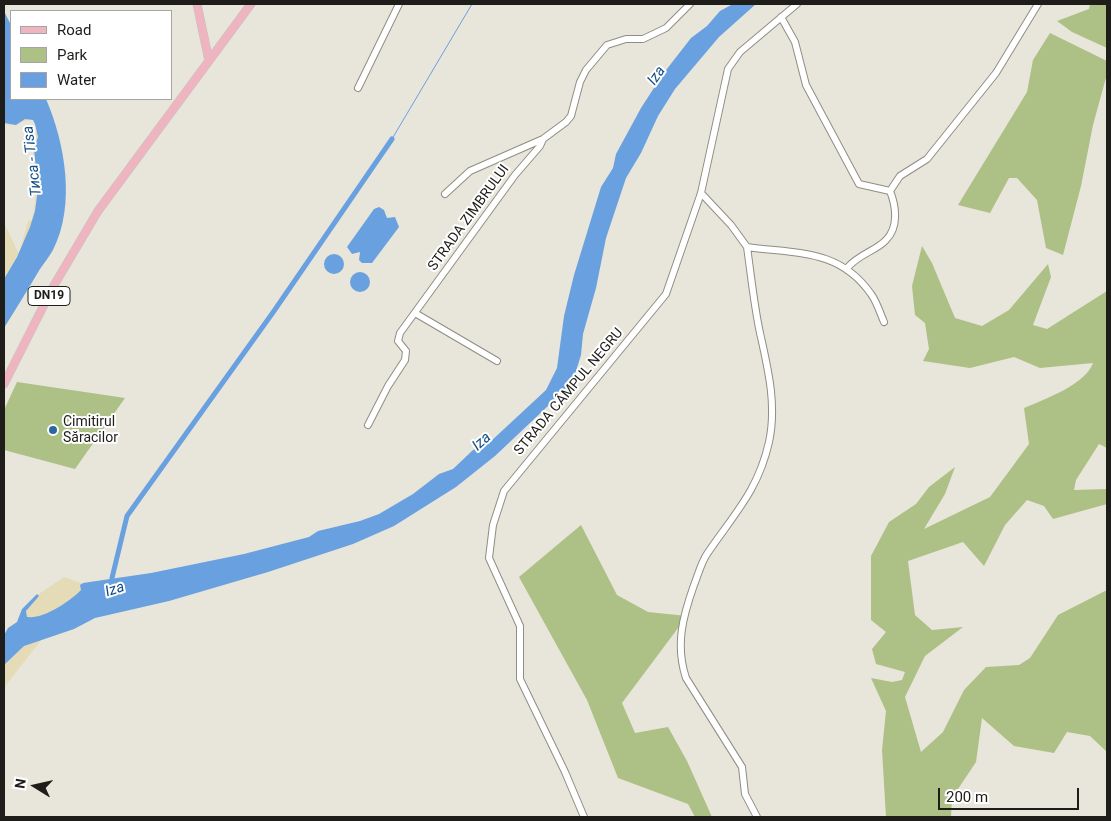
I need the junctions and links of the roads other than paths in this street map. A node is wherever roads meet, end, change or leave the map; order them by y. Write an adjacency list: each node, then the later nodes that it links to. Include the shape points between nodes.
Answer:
1 (197, 4): 8 (main road)
2 (251, 4): 8 (main road, DN19)
3 (399, 4): 9 (street)
4 (690, 4): 10 (street, STRADA ZIMBRULUI, via 666,28 602,49 580,82 571,116)
5 (797, 4): 7 (street, STRADA CÂMPUL NEGRU)
6 (1038, 4): 11 (street, via 996,73 927,159 900,176)
7 (780, 17): 11 (street, via 795,42 806,85 860,184); 12 (street, STRADA CÂMPUL NEGRU, via 740,52 728,69)
8 (209, 61): 19 (main road, DN19, via 98,211 53,288)
9 (358, 88)
10 (542, 139): 13 (street, STRADA ZIMBRULUI, via 470,171); 16 (street, STRADA ZIMBRULUI, via 540,146 515,175)
11 (890, 191): 15 (street, via 896,211 887,240 856,258)
12 (701, 192): 14 (street); 21 (street, STRADA CÂMPUL NEGRU, via 666,294 504,491 493,525 489,558 520,626 520,679)
13 (445, 194)
14 (747, 247): 15 (street, via 807,253); 22 (street, via 770,383 772,422 769,442 745,503 706,555 681,625 680,647 686,678 742,767 745,794)
15 (848, 268): 17 (street, via 872,294)
16 (415, 313): 18 (street); 20 (street, STRADA ZIMBRULUI, via 398,337 406,351 405,360)
17 (884, 322)
18 (497, 361)
19 (4, 384)
20 (368, 426)
21 (584, 817)
22 (757, 817)

